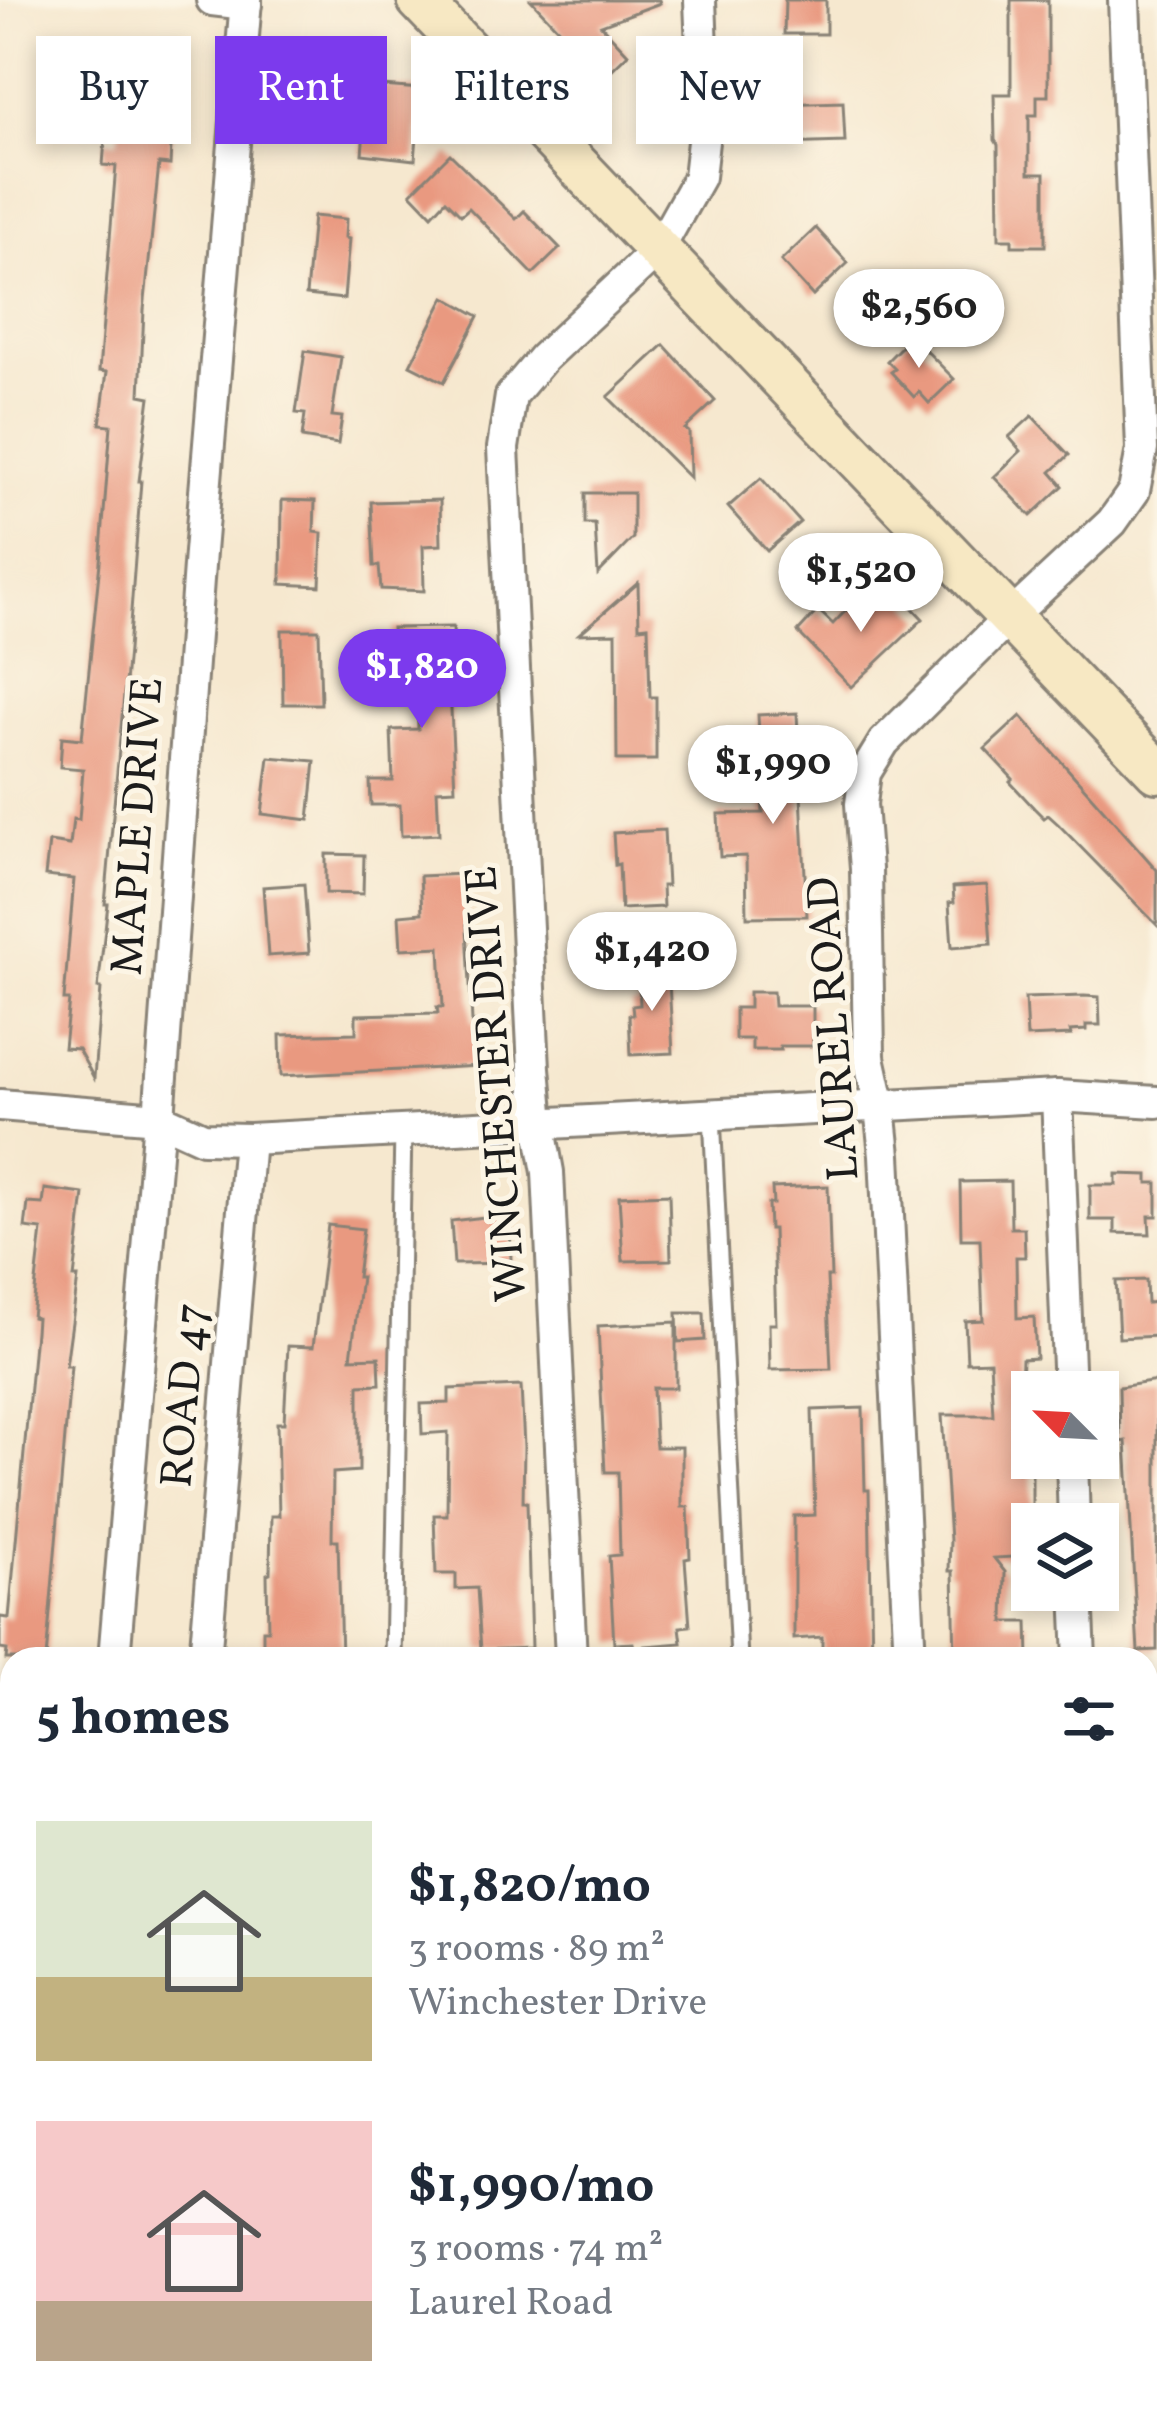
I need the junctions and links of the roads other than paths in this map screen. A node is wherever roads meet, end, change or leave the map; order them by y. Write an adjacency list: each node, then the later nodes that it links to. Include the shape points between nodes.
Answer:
1 (212, 0): 5 (street)
2 (419, 0): 6 (main road)
3 (700, 0): 6 (street, WINCHESTER DRIVE, via 699,177)
4 (1124, 0): 7 (street, LAUREL ROAD, via 1142,449 1134,491 1112,522)
5 (246, 2): 14 (street, MAPLE DRIVE)
6 (658, 250): 7 (main road); 15 (street, WINCHESTER DRIVE, via 511,396 503,448)
7 (1010, 618): 8 (main road); 12 (street, LAUREL ROAD, via 884,742 866,773 869,1057)
8 (1157, 771)
9 (1057, 1096): 10 (street); 12 (street); 18 (street)
10 (1157, 1102)
11 (0, 1105): 14 (street)
12 (880, 1107): 13 (street); 25 (street, LAUREL ROAD)
13 (712, 1115): 15 (street); 24 (lane)
14 (159, 1118): 17 (street, via 203,1138); 20 (street, MAPLE DRIVE)
15 (539, 1123): 16 (street); 23 (street, WINCHESTER DRIVE, via 548,1172)
16 (403, 1131): 17 (street); 22 (lane)
17 (249, 1139): 21 (street, ROAD 47)
18 (1068, 1371)
19 (1078, 1611): 26 (street)
20 (114, 1647)
21 (206, 1647)
22 (393, 1647)
23 (570, 1647)
24 (738, 1647)
25 (909, 1647)
26 (1079, 1647)

